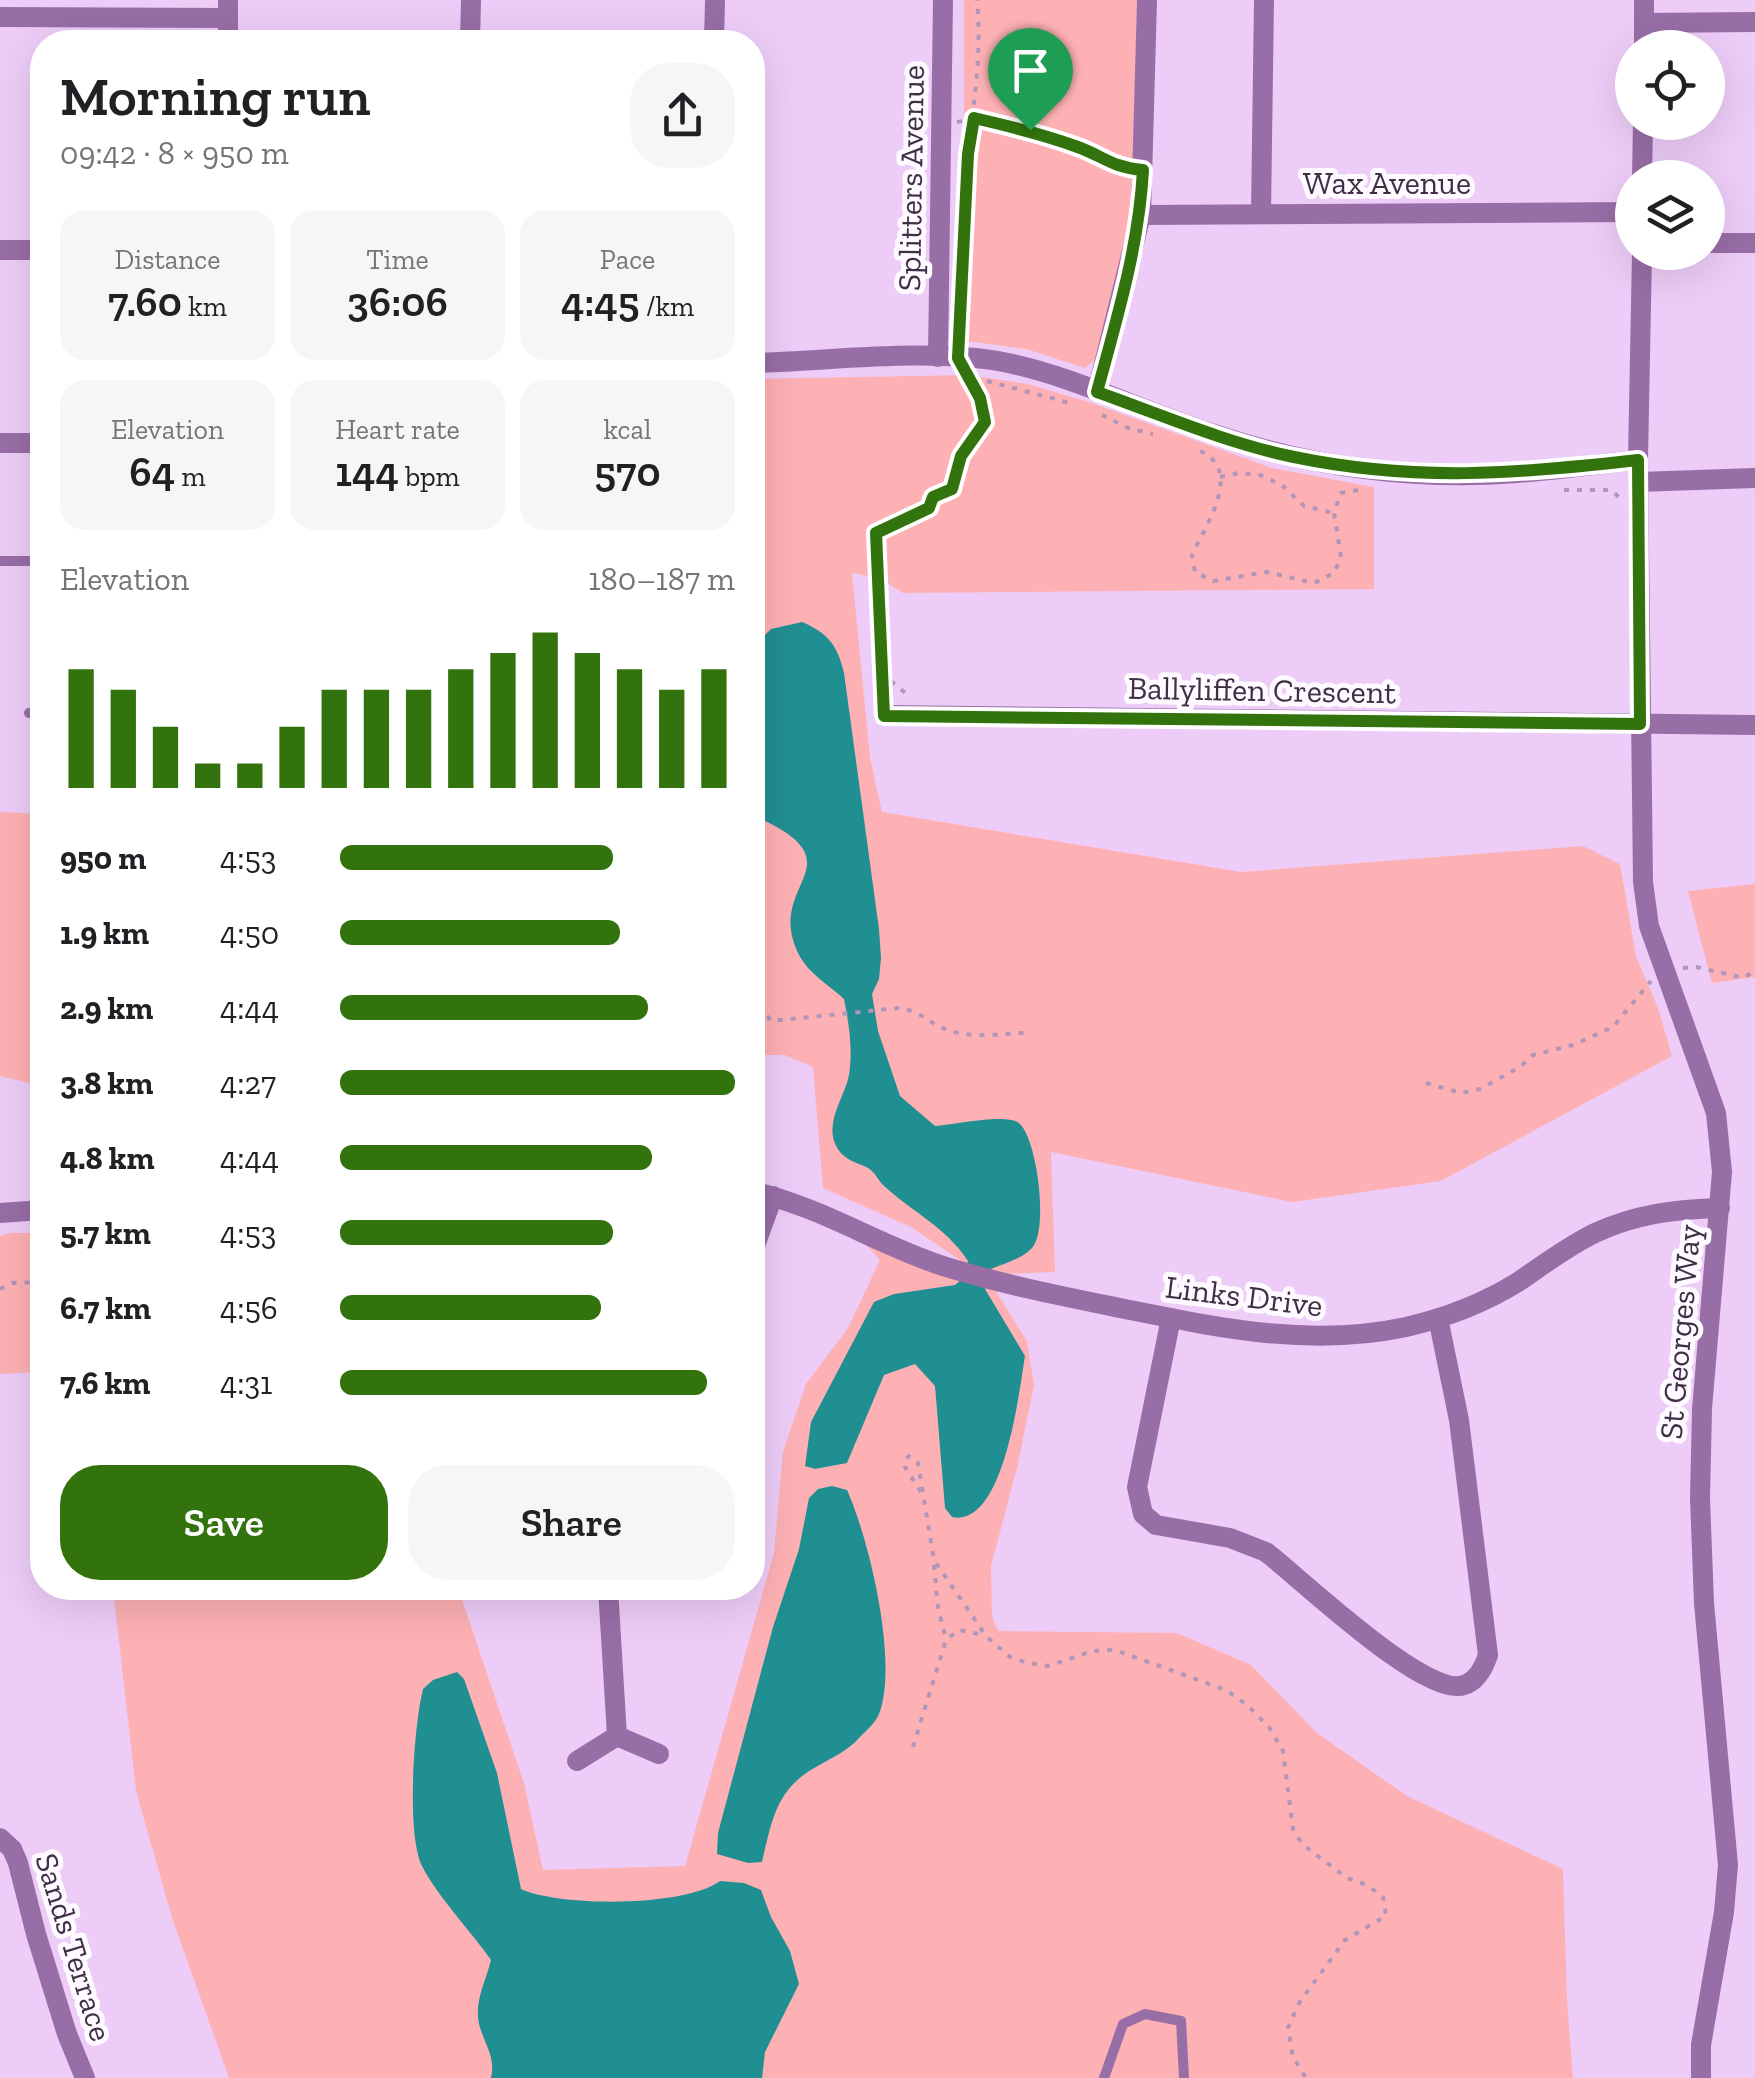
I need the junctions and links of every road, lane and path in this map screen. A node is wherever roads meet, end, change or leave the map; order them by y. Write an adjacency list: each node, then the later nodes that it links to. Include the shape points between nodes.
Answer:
1 (471, 0): 12 (street)
2 (715, 0): 13 (street)
3 (942, 0): 16 (street, Splitters Avenue)
4 (977, 0): 15 (path)
5 (1147, 0): 17 (street)
6 (1264, 0): 18 (street)
7 (1644, 0): 11 (street)
8 (228, 9): 9 (street)
9 (0, 17)
10 (1755, 22): 11 (street)
11 (1644, 23): 14 (street)
12 (470, 30)
13 (714, 30)
14 (1644, 30)
15 (974, 118): 16 (path); 17 (path); 27 (path)
16 (941, 126): 27 (street, Splitters Avenue)
17 (1143, 170): 20 (street)
18 (1261, 212): 19 (street, Wax Avenue); 20 (street, Wax Avenue)
19 (1615, 212)
20 (1140, 214): 28 (street)
21 (1725, 243): 22 (street)
22 (1755, 243)
23 (0, 250): 24 (street)
24 (30, 250)
25 (1642, 270): 34 (street, St Georges Way)
26 (765, 363): 27 (street)
27 (955, 363): 28 (street, via 1004,362); 29 (path); 44 (path, via 980,398 985,422 961,456 952,489 876,533)
28 (1096, 402): 30 (path, via 1128,428); 34 (street, via 1291,456 1414,474 1516,474)
29 (1079, 405)
30 (1157, 435)
31 (0, 443): 32 (street)
32 (30, 443)
33 (1197, 450): 35 (path, via 1210,456)
34 (1638, 460): 37 (street, St Georges Way)
35 (1220, 477): 40 (path, via 1260,475 1304,506); 40 (path, via 1218,510 1192,555 1195,572 1212,581 1267,572 1314,583 1334,574 1341,557)
36 (1755, 478): 37 (street)
37 (1638, 482): 45 (street, St Georges Way)
38 (1374, 487): 40 (path, via 1341,493)
39 (1553, 490): 41 (path, via 1611,490 1620,498)
40 (1334, 513)
41 (1621, 514)
42 (0, 561): 43 (lane)
43 (30, 561)
44 (884, 716): 45 (street, Ballyliffen Crescent)
45 (1640, 724): 46 (street, Ballyliffen Crescent); 54 (street, St Georges Way, via 1649,926 1716,1114)
46 (1755, 725)
47 (1684, 968): 48 (path, via 1744,978)
48 (1755, 970)
49 (1654, 979): 52 (path, via 1612,1027 1534,1055 1480,1090 1460,1093)
50 (765, 1013): 51 (path, via 771,1021 899,1008 916,1010 954,1033)
51 (1026, 1033)
52 (1426, 1082)
53 (765, 1195): 59 (street, Links Drive, via 942,1265)
54 (1720, 1208): 60 (street, Links Drive, via 1660,1211 1616,1224 1491,1297); 75 (street, St Georges Way, via 1700,1498 1728,1865)
55 (30, 1211): 56 (street)
56 (0, 1213)
57 (30, 1282): 58 (path)
58 (0, 1289)
59 (1171, 1318): 60 (street, Links Drive, via 1330,1338); 60 (street, via 1137,1487 1149,1521 1266,1552 1392,1655 1452,1687 1474,1678 1488,1655 1460,1420)
60 (1438, 1318)
61 (921, 1492): 61 (path, via 905,1467 909,1456 918,1463); 62 (path)
62 (934, 1560): 64 (path); 65 (path)
63 (609, 1600): 66 (street)
64 (986, 1636): 65 (path, via 959,1630); 74 (path, via 1010,1656 1049,1666 1114,1650 1226,1690 1269,1727 1284,1751 1292,1830 1347,1878 1383,1897 1386,1908 1386,1916 1344,1940 1298,2003 1288,2028 1293,2057)
65 (946, 1640): 67 (path)
66 (618, 1736): 68 (street); 69 (street)
67 (913, 1747)
68 (659, 1754)
69 (577, 1760)
70 (0, 1838): 71 (street, Sands Terrace, via 18,1863)
71 (85, 2078)
72 (1104, 2078): 73 (lane, via 1123,2024 1145,2014 1181,2021)
73 (1184, 2078)
74 (1306, 2078)
75 (1701, 2078)

